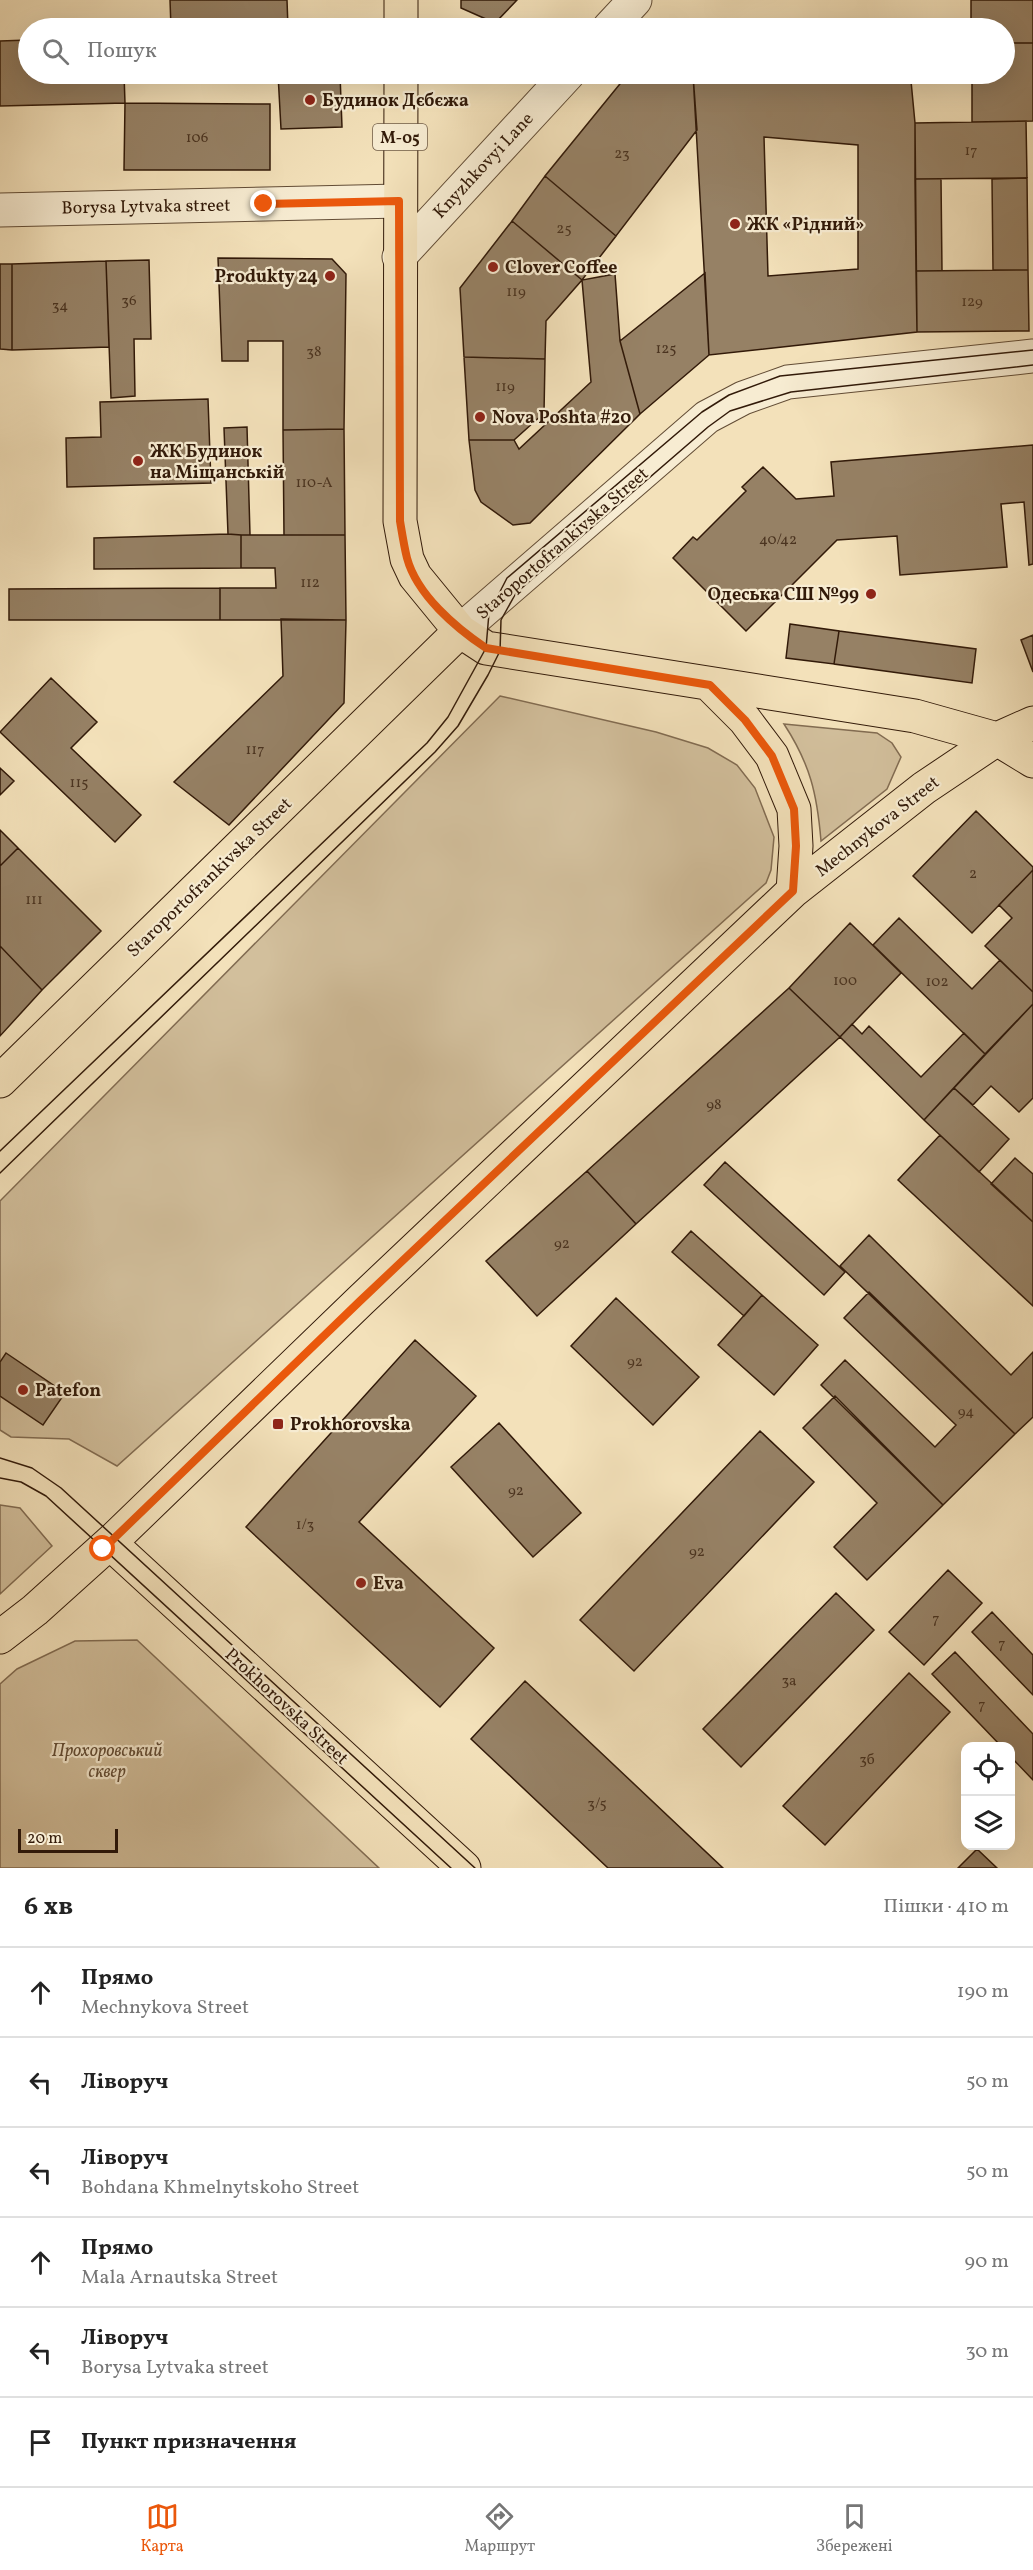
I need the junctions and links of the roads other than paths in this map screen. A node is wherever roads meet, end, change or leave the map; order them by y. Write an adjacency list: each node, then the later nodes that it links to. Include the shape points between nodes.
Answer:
1 (401, 0): 3 (main road)
2 (635, 0): 4 (street)
3 (401, 18)
4 (618, 18)
5 (401, 84): 7 (main road, М-05)
6 (559, 84): 9 (street, Knyzhkovyi Lane)
7 (399, 201): 8 (street, Borysa Lytvaka street); 9 (main road, М-05)
8 (0, 210)
9 (399, 257): 11 (main road, М-05, via 400,521 407,559 415,576)
10 (1033, 356): 11 (street, Staroportofrankivska Street, via 788,382 742,398 707,417)
11 (460, 631): 12 (main road, М-05, via 486,648); 17 (main road, Staroportofrankivska Street)
12 (710, 685): 14 (main road, via 915,716); 16 (main road, via 745,720 772,756 794,809)
13 (1033, 723): 14 (main road, Mechnykova Street)
14 (997, 738): 15 (main road); 16 (main road, Mechnykova Street, via 924,788)
15 (1033, 761)
16 (793, 891): 18 (main road, Mechnykova Street)
17 (0, 1081)
18 (110, 1543): 19 (main road, Mechnykova Street); 20 (main road, Prokhorovska Street)
19 (0, 1637)
20 (464, 1868)

